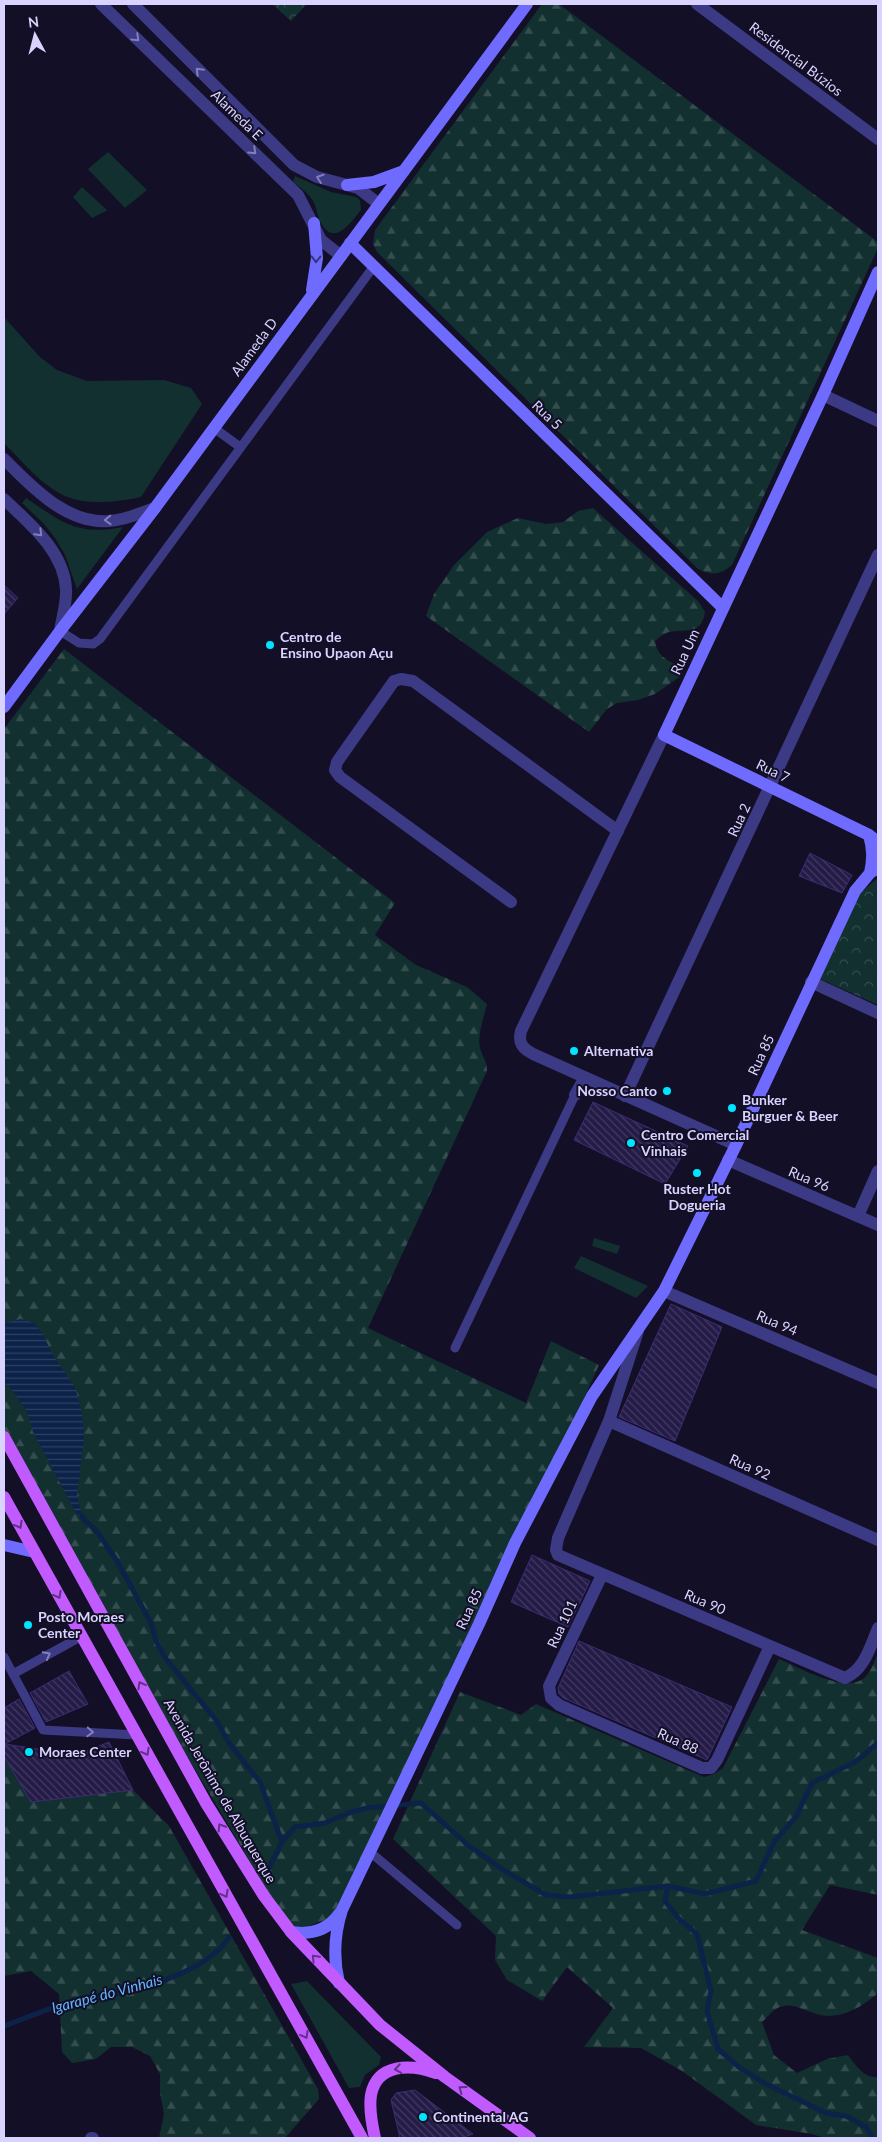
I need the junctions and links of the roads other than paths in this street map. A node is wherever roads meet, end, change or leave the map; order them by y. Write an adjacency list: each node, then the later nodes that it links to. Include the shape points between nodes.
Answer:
1 (101, 4): 6 (street, Alameda E, one-way to 6)
2 (132, 4): 5 (street, Alameda E)
3 (527, 4): 8 (street, Alameda D)
4 (697, 4): 7 (street, Residencial Búzios)
5 (167, 39): 6 (street, via 164,51); 9 (street, Alameda E, one-way to 5, via 317,177 294,165)
6 (152, 54): 11 (street, Alameda E, one-way to 11, via 298,194)
7 (878, 139)
8 (404, 171): 9 (street, via 374,182); 10 (street, Alameda D)
9 (346, 185): 10 (street, Alameda E, via 363,191)
10 (379, 204): 12 (street, Alameda D)
11 (314, 223): 13 (street, Alameda E, via 324,244); 16 (street, one-way to 16, via 317,258)
12 (350, 243): 13 (street, Alameda D); 14 (street, Rua 5)
13 (341, 256): 16 (street, Alameda D)
14 (374, 266): 20 (lane); 25 (street, Rua 5)
15 (878, 272): 17 (street, Rua Um)
16 (312, 294): 19 (street, Alameda D)
17 (823, 395): 18 (street); 25 (street, Rua Um)
18 (878, 421)
19 (214, 428): 20 (lane); 23 (street, Alameda D)
20 (240, 447): 26 (lane, via 100,639 93,644 79,643)
21 (4, 459): 23 (street, one-way to 21, via 127,518 92,520 66,511 36,491)
22 (6, 506): 26 (street, one-way to 26, via 47,541 59,564 66,588)
23 (155, 508): 26 (street, Alameda D)
24 (878, 555): 29 (street, Rua 2)
25 (722, 607): 28 (street, Rua Um)
26 (60, 631): 27 (street, Alameda D)
27 (4, 707)
28 (664, 735): 29 (street, Rua 7); 30 (street, Rua Um)
29 (771, 787): 31 (street, Rua 7); 38 (street, Rua 2)
30 (618, 831): 33 (street, via 412,681 394,681 337,762 337,773); 36 (street, Rua Um, via 521,1030 520,1044 525,1050)
31 (873, 838): 32 (street, Rua 7)
32 (874, 870): 34 (street, Rua 85, via 855,890)
33 (511, 902)
34 (811, 982): 35 (street); 39 (street, Rua 85)
35 (878, 1013)
36 (584, 1079): 37 (street); 38 (street)
37 (575, 1095): 46 (lane)
38 (625, 1096): 39 (street)
39 (736, 1145): 40 (street, Rua 85)
40 (728, 1160): 42 (street, Rua 96); 44 (street, Rua 85)
41 (878, 1171): 42 (street)
42 (858, 1216): 43 (street, Rua 96)
43 (878, 1225)
44 (664, 1291): 45 (street, Rua 85); 47 (street, Rua 94)
45 (638, 1330): 48 (street, Rua 85); 63 (street, Rua 85, via 602,1380 515,1543)
46 (455, 1348)
47 (878, 1383)
48 (610, 1421): 51 (street, Rua 92); 53 (street, Rua 85, via 558,1538)
49 (4, 1437): 66 (main road, Avenida Jerônimo de Albuquerque, one-way to 49, via 264,1896 206,1803)
50 (4, 1497): 54 (main road, one-way to 54)
51 (878, 1540)
52 (4, 1545): 54 (street)
53 (556, 1550): 55 (street, Rua 90, via 562,1558)
54 (34, 1552): 57 (main road, one-way to 57)
55 (602, 1575): 58 (street, Rua 90); 61 (street, Rua 101)
56 (878, 1628): 58 (street, Rua 90, via 860,1668 845,1678)
57 (82, 1636): 60 (lane, one-way to 57); 62 (main road)
58 (770, 1646): 61 (street, Rua 88, via 717,1760 707,1769 559,1705 551,1698)
59 (4, 1657): 60 (lane)
60 (13, 1674): 62 (lane, one-way to 62, via 43,1730)
61 (549, 1686)
62 (137, 1735): 69 (main road, one-way to 69)
63 (370, 1852): 64 (street, Rua 85); 65 (lane)
64 (342, 1910): 66 (street, Rua 85, via 326,1927 303,1934); 67 (street, Rua 85, via 334,1954)
65 (457, 1926)
66 (291, 1932): 67 (main road, Avenida Jerônimo de Albuquerque, one-way to 66)
67 (339, 1983): 68 (main road, Avenida Jerônimo de Albuquerque, via 380,2025)
68 (445, 2077): 70 (main road, one-way to 70, via 415,2068 396,2068 381,2074 371,2096); 71 (main road, Avenida Jerônimo de Albuquerque, one-way to 68)
69 (362, 2138)
70 (375, 2138)
71 (530, 2138)

